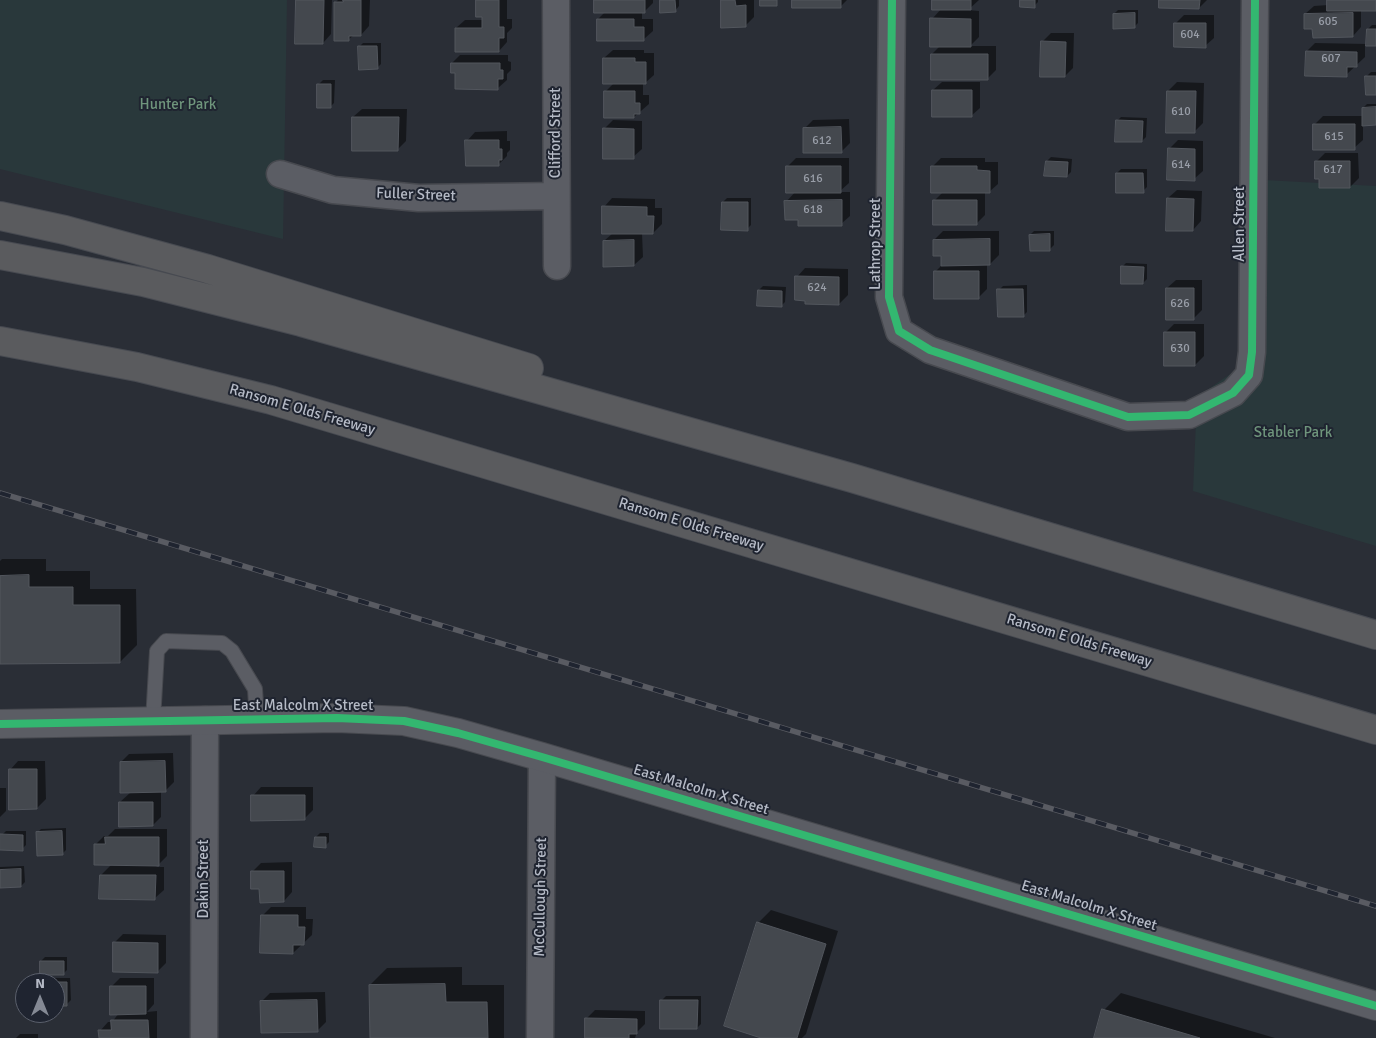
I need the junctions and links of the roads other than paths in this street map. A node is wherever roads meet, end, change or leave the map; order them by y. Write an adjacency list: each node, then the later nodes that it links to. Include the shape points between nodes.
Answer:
1 (556, 0): 5 (street, Clifford Street)
2 (892, 0): 10 (street, Lathrop Street, via 889,298 899,331 930,350 1128,417)
3 (1255, 0): 10 (street, Allen Street, via 1252,352 1249,375 1233,393)
4 (280, 174): 5 (street, Fuller Street, via 333,190 419,198)
5 (556, 196): 8 (street, Clifford Street)
6 (0, 216): 11 (highway, via 93,238 282,291 607,392)
7 (0, 255): 11 (highway, via 143,282 301,322)
8 (557, 266)
9 (0, 341): 17 (highway, Ransom E Olds Freeway, via 137,367 271,400)
10 (1189, 415)
11 (852, 478): 12 (highway)
12 (1376, 635)
13 (205, 720): 14 (street, East Malcolm X Street); 15 (street, East Malcolm X Street); 20 (street, Dakin Street)
14 (257, 720): 15 (lane, via 255,689 232,650 222,643 166,641 158,651); 18 (street, East Malcolm X Street, via 337,718 404,721)
15 (153, 721): 16 (street, East Malcolm X Street)
16 (0, 724)
17 (1376, 730)
18 (542, 757): 19 (street, East Malcolm X Street); 21 (street, McCullough Street)
19 (1376, 1006)
20 (204, 1038)
21 (540, 1038)

